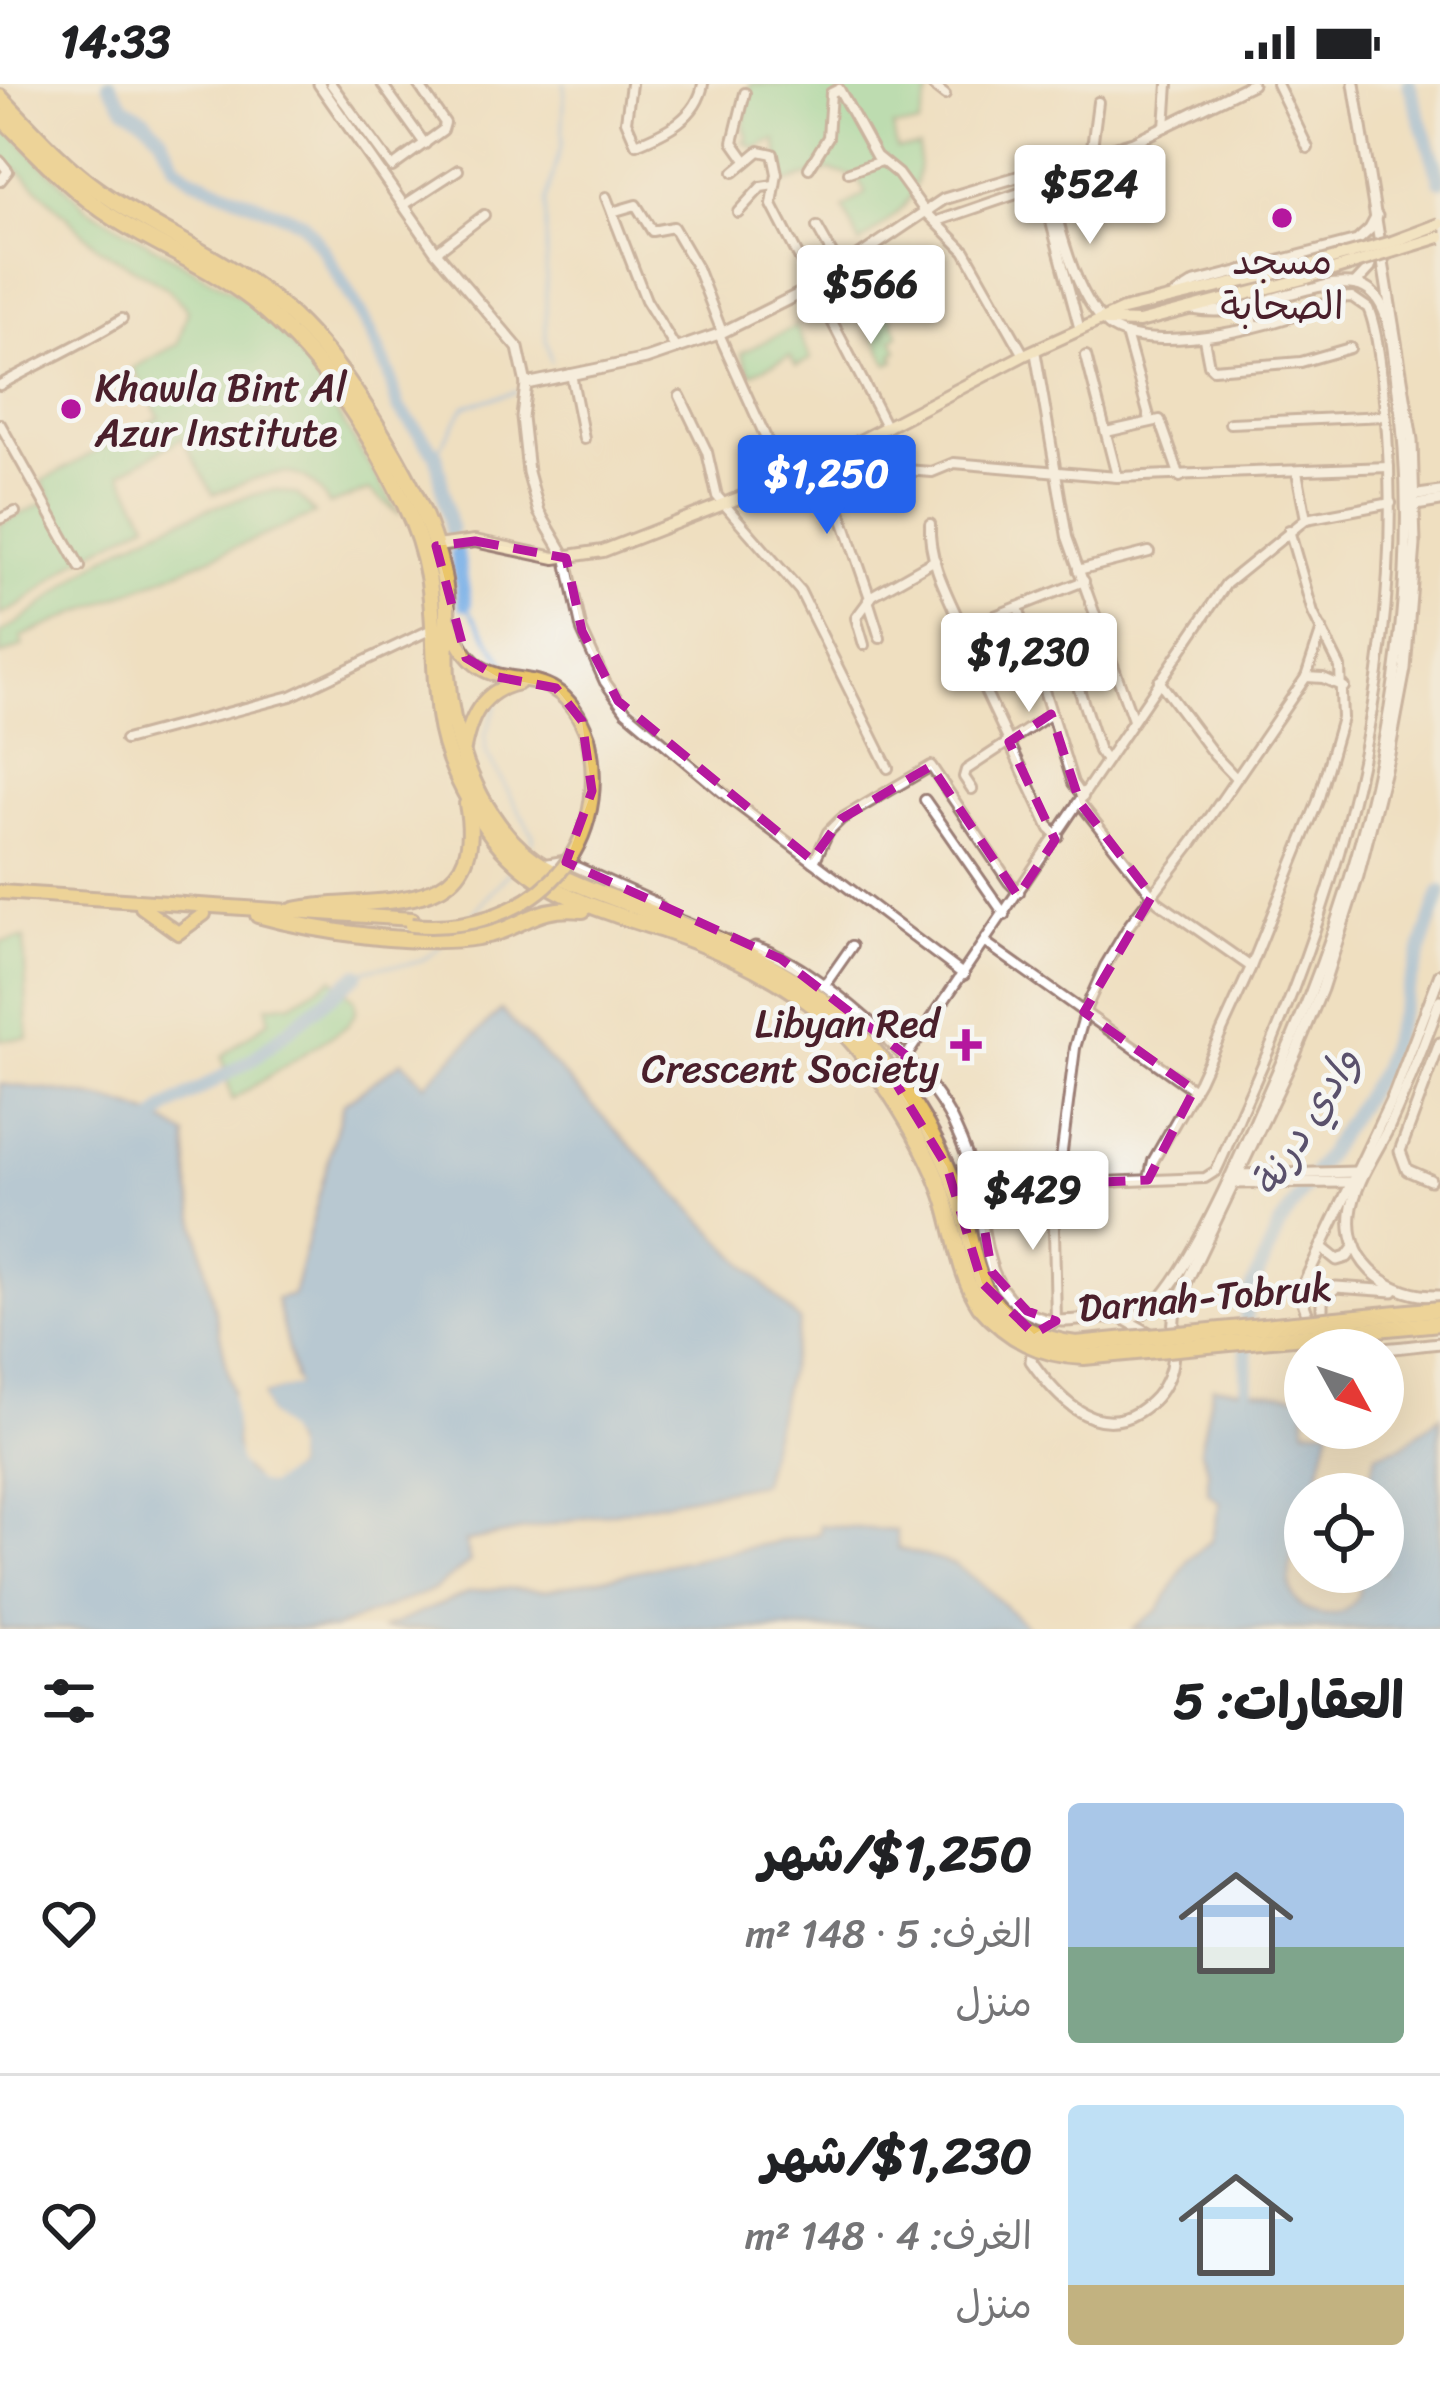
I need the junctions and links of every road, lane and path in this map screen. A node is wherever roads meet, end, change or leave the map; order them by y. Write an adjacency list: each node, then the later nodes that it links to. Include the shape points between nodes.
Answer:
1 (319, 84): 35 (street)
2 (331, 84): 20 (street, via 392,167)
3 (382, 84): 20 (street)
4 (418, 84): 20 (street, via 445,124)
5 (703, 84): 11 (street, via 692,110 637,144 626,121)
6 (931, 84): 14 (street)
7 (1168, 84): 18 (street)
8 (1252, 84): 12 (street)
9 (1277, 84): 21 (street)
10 (1354, 84): 40 (street)
11 (632, 85)
12 (1233, 87): 18 (street)
13 (746, 93): 23 (street, via 733,139)
14 (944, 94)
15 (0, 97): 96 (highway, via 80,176 237,272 309,334 395,457)
16 (1097, 102): 22 (street)
17 (0, 116): 107 (highway, via 80,194 229,282 310,355 407,509 428,564)
18 (1165, 127): 19 (street)
19 (1133, 142): 22 (street); 30 (street, via 1127,155)
20 (424, 144)
21 (1308, 148)
22 (1091, 156): 36 (street)
23 (745, 159): 28 (street); 32 (street, via 770,152)
24 (0, 161): 31 (street, via 8,171)
25 (881, 161): 26 (street, via 837,89 828,137); 29 (street); 36 (street)
26 (809, 168)
27 (458, 170): 35 (street)
28 (734, 172)
29 (849, 172)
30 (1052, 180): 33 (street); 57 (street, via 1076,277)
31 (0, 181)
32 (774, 184): 38 (street, via 760,187); 51 (street, via 772,205)
33 (1034, 188): 41 (street); 59 (street, via 1048,211)
34 (606, 197): 37 (street)
35 (404, 205): 46 (street)
36 (924, 209): 41 (street); 47 (street)
37 (612, 212): 60 (street, via 636,205 652,231 673,227); 64 (street, via 646,300)
38 (738, 212)
39 (484, 215): 46 (street)
40 (1377, 216): 45 (street); 49 (street)
41 (937, 221): 65 (street)
42 (1440, 224): 48 (main road, bridge)
43 (817, 227): 47 (street)
44 (1440, 237): 48 (main road, bridge)
45 (1357, 241): 50 (street, via 1373,260); 53 (street, via 1196,283)
46 (436, 252): 68 (street, via 514,342)
47 (841, 268): 51 (street)
48 (1306, 272): 53 (main road); 55 (main road)
49 (1388, 283): 52 (street, via 1376,281); 87 (street)
50 (1355, 284): 52 (street); 54 (street)
51 (815, 286): 60 (street); 75 (street)
52 (1371, 292): 87 (street, via 1384,311)
53 (1171, 299): 57 (main road)
54 (1248, 306): 55 (street); 58 (street)
55 (1192, 309): 57 (main road, via 1138,322)
56 (122, 319): 69 (street)
57 (1103, 320): 59 (main road); 61 (street)
58 (1254, 326): 62 (street); 71 (street, via 1346,297 1361,302 1372,316)
59 (1080, 330): 65 (main road)
60 (721, 333): 64 (street); 85 (street)
61 (1126, 334): 62 (street); 72 (street)
62 (1204, 339): 63 (street, via 1214,369 1301,362)
63 (1350, 348)
64 (676, 349): 67 (street)
65 (1029, 352): 75 (main road); 80 (street)
66 (1086, 356): 76 (street)
67 (571, 374): 68 (street); 77 (street)
68 (526, 384): 98 (street, via 524,453)
69 (0, 385)
70 (680, 396): 89 (street)
71 (1385, 416): 73 (street); 79 (street)
72 (1150, 420): 76 (street); 84 (street, via 1162,422)
73 (1230, 423)
74 (0, 424): 100 (street)
75 (887, 428): 78 (main road)
76 (1106, 432): 83 (street)
77 (584, 439)
78 (824, 461): 82 (street); 85 (main road)
79 (1389, 466): 81 (street); 90 (street)
80 (1058, 472): 82 (street, via 954,464 932,472); 83 (street); 101 (street)
81 (1297, 472): 84 (street); 93 (street)
82 (830, 475): 103 (street)
83 (1117, 477): 84 (street)
84 (1180, 477)
85 (785, 480): 89 (main road)
86 (1440, 492): 87 (street)
87 (1415, 500): 88 (street); 111 (street); 161 (street, via 1403,683 1363,857 1310,1021)
88 (1440, 501)
89 (722, 502): 98 (main road, via 603,551); 128 (street, via 800,590)
90 (1391, 503): 93 (street); 110 (street)
91 (15, 512): 92 (street)
92 (0, 519)
93 (1306, 519): 95 (street)
94 (930, 524): 99 (street)
95 (1289, 530): 109 (street); 119 (street, via 1226,584)
96 (436, 546): 98 (main road, via 475,542); 105 (highway)
97 (1149, 552): 101 (street)
98 (561, 558): 135 (street, via 582,631 618,701)
99 (935, 560): 103 (street); 108 (street)
100 (80, 567)
101 (1078, 570): 102 (street)
102 (1084, 581): 104 (street); 115 (street)
103 (869, 599): 112 (street); 113 (street, via 856,618)
104 (1018, 607): 106 (street); 121 (street)
105 (447, 612): 123 (main road, via 473,664 556,688 574,706); 126 (highway, via 449,693)
106 (977, 623)
107 (436, 627): 124 (street, via 291,696); 131 (highway, via 439,718)
108 (963, 629)
109 (1322, 629): 118 (street); 120 (street)
110 (1384, 632): 111 (street); 163 (street, via 1364,750 1316,932 1276,1035 1216,1171)
111 (1401, 634): 161 (street, via 1380,755 1328,944)
112 (880, 638)
113 (864, 645)
114 (965, 648): 125 (street)
115 (1110, 655): 117 (street); 122 (street)
116 (1069, 658): 117 (street)
117 (1077, 676): 127 (street)
118 (1306, 677): 120 (street); 129 (street)
119 (1160, 681): 122 (street); 129 (street)
120 (1343, 687): 149 (street, via 1318,801)
121 (1051, 714): 125 (street); 133 (street)
122 (1132, 720): 127 (street)
123 (585, 738): 126 (main road, via 557,695 517,683 477,708); 145 (main road, bridge, via 585,804 550,874 489,914)
124 (125, 740)
125 (1009, 742): 130 (street, via 966,770); 134 (street)
126 (463, 755): 148 (highway, via 502,827 540,865)
127 (1106, 761): 133 (street)
128 (888, 768)
129 (1237, 778): 138 (street)
130 (972, 789)
131 (465, 793): 140 (highway, via 471,844 446,885 414,898); 141 (highway, via 522,867)
132 (925, 800): 144 (street)
133 (1082, 800): 134 (street); 138 (street)
134 (1058, 836): 136 (street)
135 (814, 862): 136 (street, via 841,819 934,767); 151 (street)
136 (1020, 892): 144 (street)
137 (0, 895): 139 (main road); 140 (main road)
138 (1152, 896): 149 (street); 154 (street)
139 (142, 907): 142 (main road); 142 (main road, via 178,933)
140 (294, 910): 145 (main road)
141 (606, 912): 143 (highway, via 548,909 461,939 314,928); 170 (highway, via 750,966 844,1032 922,1147 943,1192 965,1279)
142 (204, 914): 143 (main road)
143 (258, 915): 145 (main road)
144 (1005, 915): 146 (street)
145 (411, 922)
146 (986, 943): 151 (street); 154 (street)
147 (852, 946): 152 (street)
148 (746, 952): 152 (street, via 769,952); 158 (highway, via 842,1016)
149 (1251, 967): 159 (street)
150 (1440, 974): 160 (street)
151 (964, 975): 156 (street)
152 (823, 987): 156 (street)
153 (1440, 1000): 166 (street, via 1355,1195)
154 (1084, 1012): 159 (street); 164 (street)
155 (1440, 1043): 157 (street)
156 (907, 1057): 158 (street); 165 (street, via 951,1118)
157 (1437, 1060): 162 (street, via 1400,1151 1411,1173)
158 (892, 1077): 170 (highway, via 947,1167)
159 (1194, 1090): 163 (street)
160 (1351, 1177): 161 (street); 167 (street)
161 (1236, 1179): 171 (street); 175 (street)
162 (1435, 1179)
163 (1148, 1180): 164 (street)
164 (1055, 1184): 165 (street); 174 (street)
165 (976, 1187): 174 (street, via 992,1272 1027,1311)
166 (1355, 1246): 167 (street, via 1337,1260); 168 (street)
167 (1321, 1247): 177 (street, via 1303,1302)
168 (1399, 1291): 169 (street); 178 (street, via 1346,1285 1328,1292 1319,1315)
169 (1440, 1296)
170 (985, 1302): 172 (highway, Darnah-Tobruk, bridge, via 1034,1334 1076,1344); 176 (highway, Darnah-Tobruk, bridge, via 998,1327 1027,1346 1084,1358)
171 (1150, 1309): 173 (street); 175 (street)
172 (1440, 1309)
173 (1118, 1316): 174 (street); 181 (street)
174 (1056, 1321): 181 (street, via 1037,1334 1031,1361 1071,1407 1097,1420 1148,1406 1168,1378)
175 (1162, 1322): 181 (street)
176 (1440, 1323)
177 (1315, 1329)
178 (1327, 1329)
179 (1440, 1343): 180 (street)
180 (1404, 1346)
181 (1173, 1353)

